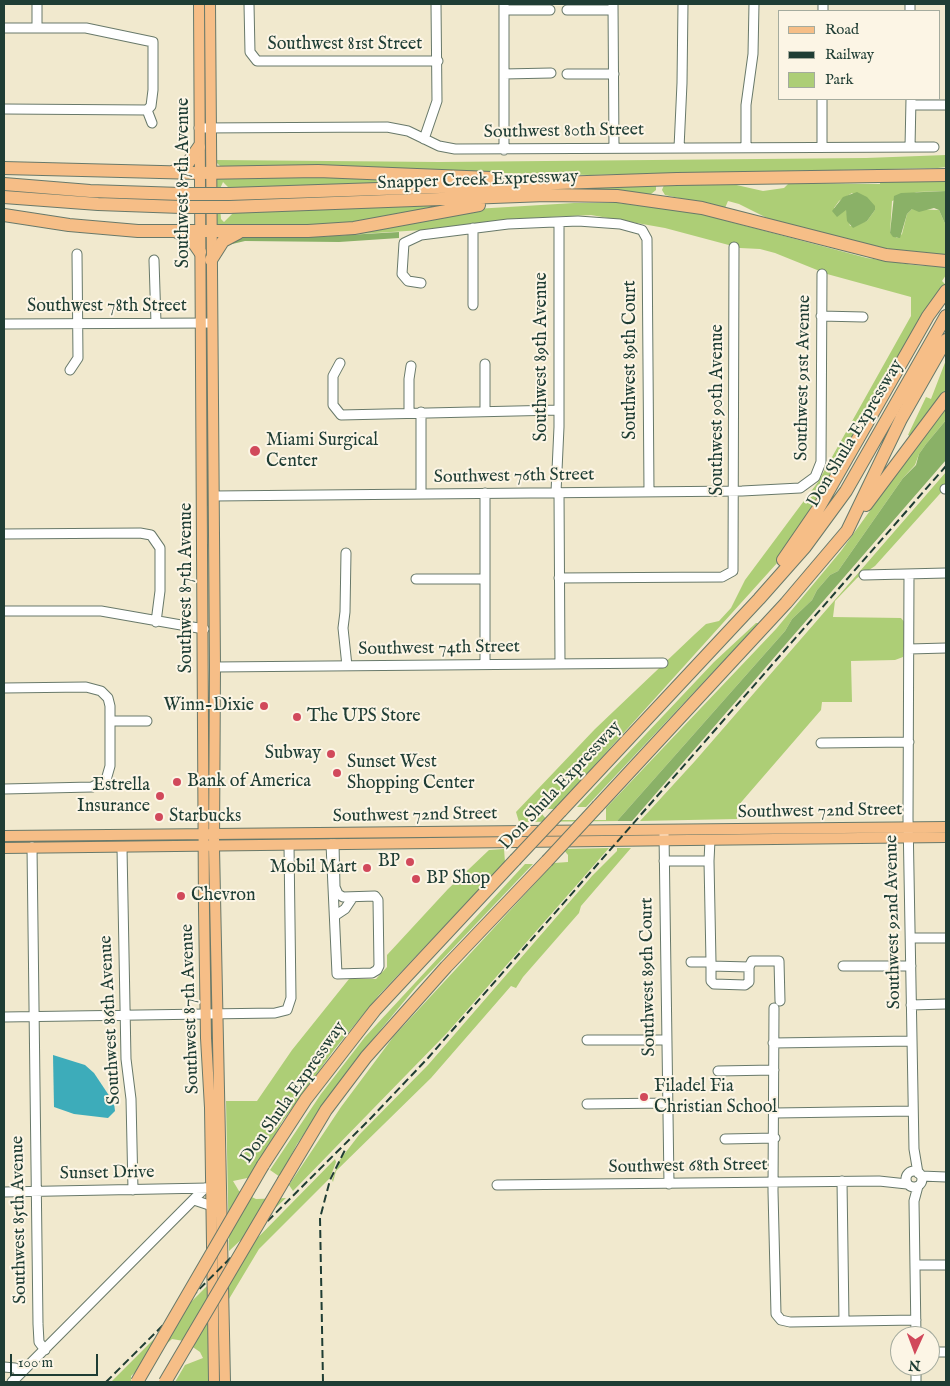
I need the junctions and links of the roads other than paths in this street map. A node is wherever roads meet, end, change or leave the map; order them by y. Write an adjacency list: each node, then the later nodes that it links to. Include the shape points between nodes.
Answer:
1 (37, 4): 13 (street)
2 (199, 4): 25 (main road, Southwest 87th Avenue)
3 (210, 4): 26 (main road, Southwest 87th Avenue)
4 (249, 4): 14 (street, Southwest 81st Street, via 250,49 257,61)
5 (436, 4): 14 (street)
6 (683, 4): 33 (street)
7 (754, 4): 34 (street)
8 (504, 7): 10 (street); 15 (street)
9 (613, 7): 11 (street); 18 (street)
10 (550, 10)
11 (567, 10)
12 (4, 28): 13 (street)
13 (37, 28): 23 (street, via 86,28 153,42 153,90 151,106)
14 (438, 62): 27 (street, via 436,108)
15 (504, 74): 16 (street); 35 (street)
16 (551, 74)
17 (567, 74): 18 (street)
18 (614, 74): 32 (street)
19 (822, 100): 29 (street)
20 (910, 102): 21 (street); 30 (street)
21 (946, 105)
22 (4, 109): 23 (street)
23 (147, 110): 24 (street)
24 (152, 123)
25 (199, 128): 26 (street, Southwest 80th Street); 28 (main road, Southwest 87th Avenue)
26 (211, 128): 27 (street, Southwest 80th Street, via 382,127 404,130); 38 (main road, Southwest 87th Avenue)
27 (424, 139): 35 (street, Southwest 80th Street, via 455,149)
28 (199, 147): 37 (highway, via 188,163); 38 (main road, Southwest 87th Avenue)
29 (822, 147): 30 (street, Southwest 80th Street); 34 (street, Southwest 80th Street)
30 (910, 147): 31 (street, Southwest 80th Street)
31 (934, 147)
32 (614, 148): 33 (street, Southwest 80th Street); 35 (street, Southwest 80th Street)
33 (679, 148): 34 (street, Southwest 80th Street)
34 (746, 148)
35 (504, 150)
36 (4, 168): 37 (highway)
37 (172, 172): 38 (highway)
38 (205, 173): 40 (highway, via 318,171 462,175); 49 (main road, Southwest 87th Avenue)
39 (946, 175): 40 (highway, Snapper Creek Expressway)
40 (541, 183): 45 (highway, Snapper Creek Expressway)
41 (4, 184): 44 (highway, Snapper Creek Expressway)
42 (546, 195): 45 (highway, Snapper Creek Expressway); 51 (highway, via 354,228); 57 (highway, Snapper Creek Expressway, via 618,196 680,204 869,252)
43 (4, 197): 44 (highway, Snapper Creek Expressway, via 89,204)
44 (181, 201): 45 (highway, Snapper Creek Expressway, bridge)
45 (229, 201)
46 (4, 215): 50 (highway, via 109,229)
47 (559, 222): 48 (street); 75 (street, Southwest 89th Avenue); 83 (street, Southwest 89th Court, via 607,222 634,226 642,230 647,240)
48 (473, 228): 59 (street, via 421,235 404,243 402,274 408,281); 61 (street)
49 (205, 231): 50 (highway); 51 (highway); 53 (main road, Southwest 87th Avenue); 56 (main road, Southwest 87th Avenue)
50 (177, 232): 53 (highway, via 191,240)
51 (240, 232): 56 (highway, via 223,241)
52 (734, 247): 82 (street, Southwest 90th Avenue)
53 (200, 252): 66 (main road, Southwest 87th Avenue)
54 (77, 254): 68 (street)
55 (154, 260): 65 (street)
56 (211, 260): 66 (main road, Southwest 87th Avenue)
57 (946, 261)
58 (822, 274): 62 (street, Southwest 91st Avenue)
59 (421, 284)
60 (946, 291): 107 (highway, via 928,316 800,537 705,650)
61 (473, 305)
62 (821, 316): 64 (street); 81 (street, Southwest 91st Avenue, via 821,457)
63 (946, 316): 107 (highway, Don Shula Expressway, via 846,490 805,547)
64 (863, 317)
65 (156, 323): 66 (street, Southwest 78th Street); 68 (street, Southwest 78th Street)
66 (206, 323): 77 (main road, Southwest 87th Avenue); 78 (main road, Southwest 87th Avenue)
67 (4, 324): 68 (street, Southwest 78th Street)
68 (78, 324): 73 (street, via 78,358)
69 (946, 340): 89 (highway, Don Shula Expressway, via 901,419)
70 (340, 363): 79 (street, via 333,376 333,405 339,414)
71 (485, 364): 76 (street)
72 (411, 366): 79 (street)
73 (70, 370)
74 (946, 398): 89 (highway)
75 (559, 410): 76 (street); 84 (street, Southwest 89th Avenue)
76 (485, 411): 80 (street)
77 (201, 412): 78 (main road); 87 (main road, Southwest 87th Avenue)
78 (212, 412): 88 (main road, Southwest 87th Avenue)
79 (409, 412): 80 (street)
80 (421, 412): 86 (street)
81 (813, 480): 82 (street, Southwest 76th Street, via 794,489)
82 (734, 490): 83 (street, Southwest 76th Street); 97 (street, Southwest 90th Avenue, via 732,572 722,577)
83 (649, 491): 84 (street, Southwest 76th Street)
84 (558, 492): 85 (street, Southwest 76th Street); 97 (street, Southwest 89th Avenue)
85 (485, 493): 86 (street, Southwest 76th Street); 99 (street)
86 (421, 494): 88 (street, Southwest 76th Street)
87 (203, 496): 88 (main road); 92 (main road, Southwest 87th Avenue)
88 (214, 496): 93 (main road, Southwest 87th Avenue)
89 (847, 531): 205 (highway, Don Shula Expressway, bridge, via 786,603 366,1057 326,1110)
90 (4, 534): 101 (street, via 151,535 160,548)
91 (346, 553): 110 (street, via 343,628)
92 (204, 556): 93 (main road); 103 (main road, Southwest 87th Avenue)
93 (214, 568): 102 (main road, Southwest 87th Avenue)
94 (909, 574): 95 (street); 96 (street); 104 (street, Southwest 92nd Avenue)
95 (946, 574)
96 (864, 575)
97 (559, 578): 109 (street, Southwest 89th Avenue)
98 (416, 579): 99 (street)
99 (485, 579): 108 (street)
100 (4, 611): 101 (street, via 101,611)
101 (156, 622): 103 (street)
102 (215, 625): 103 (main road); 111 (main road, Southwest 87th Avenue)
103 (204, 629): 115 (main road, Southwest 87th Avenue)
104 (909, 648): 105 (street); 117 (street, Southwest 92nd Avenue)
105 (946, 648)
106 (662, 663): 109 (street, Southwest 74th Street)
107 (700, 663): 204 (highway, Don Shula Expressway, bridge, via 358,1030 306,1099 263,1165)
108 (485, 664): 109 (street, Southwest 74th Street); 110 (street, Southwest 74th Street)
109 (560, 664)
110 (347, 666): 111 (street, Southwest 74th Street)
111 (215, 667): 116 (main road, Southwest 87th Avenue)
112 (4, 688): 113 (street, via 86,687 101,691 109,702)
113 (110, 721): 114 (street); 119 (street, via 110,769 104,781 85,788)
114 (147, 721)
115 (204, 737): 116 (main road); 126 (main road, Southwest 87th Avenue)
116 (215, 737): 127 (main road, Southwest 87th Avenue)
117 (909, 742): 118 (street); 125 (street, Southwest 92nd Avenue)
118 (822, 743)
119 (4, 789)
120 (946, 826): 125 (main road, Southwest 72nd Street)
121 (771, 828): 125 (main road, Southwest 72nd Street); 129 (main road, Southwest 72nd Street); 133 (main road)
122 (664, 829): 123 (main road, Southwest 72nd Street); 129 (main road, Southwest 72nd Street); 134 (street, Southwest 89th Court)
123 (468, 830): 124 (main road, Southwest 72nd Street); 136 (main road)
124 (374, 832): 128 (main road, Southwest 72nd Street); 137 (main road)
125 (909, 832): 132 (main road, Southwest 72nd Street); 133 (main road, Southwest 72nd Street); 149 (street, Southwest 92nd Avenue)
126 (203, 833): 127 (main road, Southwest 72nd Street); 130 (main road, Southwest 72nd Street); 142 (main road, Southwest 87th Avenue)
127 (214, 834): 128 (main road, Southwest 72nd Street); 142 (main road, Southwest 87th Avenue)
128 (310, 834): 140 (main road)
129 (727, 834): 133 (main road, Southwest 72nd Street); 135 (main road, Southwest 72nd Street)
130 (62, 835): 131 (main road, Southwest 72nd Street); 141 (main road, via 58,841 33,842)
131 (4, 836)
132 (946, 837)
133 (772, 839)
134 (664, 840): 135 (main road, Southwest 72nd Street); 136 (main road, Southwest 72nd Street); 145 (street, Southwest 89th Court)
135 (710, 840): 146 (street)
136 (467, 842): 137 (main road, Southwest 72nd Street)
137 (375, 843): 138 (main road, Southwest 72nd Street)
138 (332, 844): 140 (main road, Southwest 72nd Street); 147 (street, via 335,887 340,896); 148 (street, via 332,890)
139 (288, 845): 140 (main road, Southwest 72nd Street); 142 (main road, Southwest 72nd Street); 161 (street, via 291,998 287,1010 275,1014)
140 (310, 845)
141 (32, 847): 143 (main road, Southwest 72nd Street); 144 (main road, Southwest 72nd Street); 163 (street, Southwest 85th Avenue)
142 (209, 847): 144 (main road, Southwest 72nd Street); 160 (main road, Southwest 87th Avenue); 161 (main road, Southwest 87th Avenue)
143 (4, 848)
144 (122, 848): 162 (street, Southwest 86th Avenue)
145 (664, 861): 146 (street); 166 (street, Southwest 89th Court)
146 (709, 861): 152 (street)
147 (353, 897): 148 (street); 148 (street, via 375,896 378,900 379,966 376,972 337,974)
148 (336, 915)
149 (911, 938): 150 (street); 155 (street, Southwest 92nd Avenue)
150 (946, 938)
151 (690, 962): 152 (street)
152 (711, 964): 153 (street); 153 (street, via 711,981 714,984 745,985 749,982)
153 (749, 966): 156 (street, via 752,961 779,961)
154 (843, 966): 155 (street)
155 (911, 966): 158 (street, Southwest 92nd Avenue)
156 (780, 1001)
157 (946, 1004): 158 (street)
158 (911, 1005): 167 (street, Southwest 92nd Avenue)
159 (774, 1008): 168 (street)
160 (206, 1014): 161 (street); 162 (street); 174 (main road, Southwest 87th Avenue)
161 (216, 1014): 171 (main road, Southwest 87th Avenue)
162 (125, 1015): 163 (street); 187 (street, Southwest 86th Avenue)
163 (34, 1016): 164 (street); 190 (street, Southwest 85th Avenue)
164 (4, 1017)
165 (587, 1040): 166 (street)
166 (666, 1040): 172 (street, Southwest 89th Court)
167 (912, 1041): 168 (street); 175 (street, Southwest 92nd Avenue)
168 (773, 1043): 169 (street)
169 (774, 1070): 170 (street); 176 (street)
170 (718, 1071)
171 (221, 1096): 174 (main road); 185 (main road, Southwest 87th Avenue)
172 (667, 1103): 173 (street); 183 (street, Southwest 89th Court)
173 (588, 1104)
174 (210, 1108): 188 (main road, Southwest 87th Avenue)
175 (913, 1111): 176 (street); 180 (street, Southwest 92nd Avenue)
176 (775, 1113): 177 (street)
177 (775, 1138): 178 (street); 182 (street)
178 (725, 1139)
179 (946, 1178): 180 (street, Southwest 68th Street)
180 (914, 1180): 181 (street, Southwest 68th Street); 193 (street, Southwest 92nd Avenue)
181 (842, 1181): 182 (street, Southwest 68th Street); 196 (street)
182 (774, 1182): 183 (street, Southwest 68th Street); 196 (street, via 775,1305 779,1319 792,1322)
183 (669, 1184): 184 (street, Southwest 68th Street)
184 (497, 1185)
185 (222, 1188): 188 (main road); 200 (main road, Southwest 87th Avenue)
186 (186, 1189): 187 (street, Sunset Drive); 188 (street, Sunset Drive); 191 (street)
187 (133, 1190): 190 (street, Sunset Drive)
188 (209, 1191): 191 (street); 192 (main road, Southwest 87th Avenue)
189 (4, 1192): 190 (street, Sunset Drive)
190 (36, 1192): 198 (street, Southwest 85th Avenue, via 38,1328 39,1342)
191 (194, 1200): 192 (street); 198 (street)
192 (212, 1206): 199 (main road, Southwest 87th Avenue)
193 (915, 1265): 194 (street); 195 (street, Southwest 92nd Avenue)
194 (946, 1265)
195 (916, 1320): 196 (street); 197 (street, Southwest 92nd Avenue)
196 (844, 1321)
197 (916, 1326)
198 (45, 1350): 202 (street)
199 (214, 1362): 200 (main road); 206 (main road, Southwest 87th Avenue)
200 (225, 1362): 207 (main road, Southwest 87th Avenue)
201 (4, 1367): 202 (street, via 15,1368)
202 (21, 1373): 203 (street)
203 (12, 1382)
204 (137, 1382)
205 (165, 1382)
206 (214, 1382)
207 (225, 1382)

